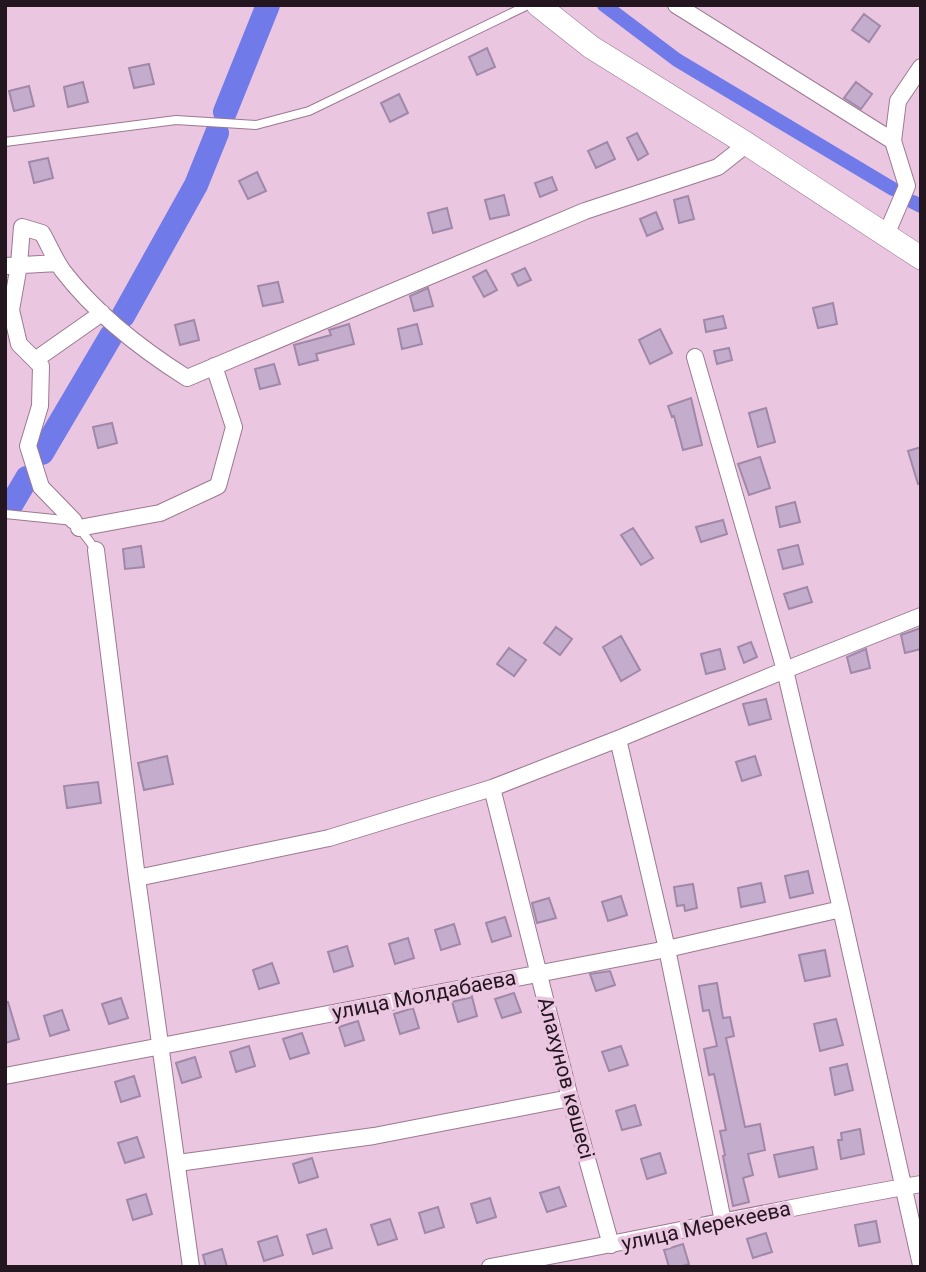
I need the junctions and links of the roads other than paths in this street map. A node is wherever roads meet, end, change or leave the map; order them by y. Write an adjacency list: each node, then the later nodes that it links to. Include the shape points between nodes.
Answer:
1 (528, 5): 6 (lane, via 309,111 269,122 176,120)
2 (538, 5): 7 (street, via 592,47)
3 (676, 5): 5 (street)
4 (921, 67): 5 (street, via 898,101)
5 (893, 141): 8 (street, via 907,186)
6 (5, 142)
7 (747, 144): 8 (street); 16 (street, via 718,167 585,211)
8 (886, 234): 9 (street)
9 (921, 258)
10 (58, 263): 11 (street); 11 (street, via 42,233 22,227); 13 (street)
11 (12, 265): 12 (street)
12 (8, 306): 15 (street, via 19,344)
13 (102, 313): 15 (street); 16 (street, via 152,356 187,378)
14 (695, 357): 21 (street)
15 (35, 360): 18 (street, via 41,366 40,406 28,446 41,487)
16 (214, 366): 18 (street, via 234,426 218,486 160,513)
17 (5, 514): 18 (lane)
18 (76, 524): 19 (lane)
19 (96, 550): 24 (street)
20 (921, 617): 21 (street)
21 (785, 670): 22 (street); 25 (street)
22 (618, 739): 23 (street); 26 (street)
23 (492, 788): 24 (street, via 329,838); 27 (street, Алахунов көшесі)
24 (138, 878): 28 (street)
25 (841, 909): 26 (street, улица Молдабаева); 33 (street)
26 (667, 949): 27 (street, улица Молдабаева); 34 (street)
27 (539, 972): 28 (street, улица Молдабаева); 30 (street, Алахунов көшесі)
28 (161, 1045): 29 (street, улица Молдабаева); 31 (street)
29 (5, 1076)
30 (569, 1098): 31 (street, via 373,1136); 35 (street, Алахунов көшесі)
31 (178, 1163): 37 (street)
32 (921, 1184): 33 (street, улица Мерекеева)
33 (904, 1186): 34 (street, улица Мерекеева); 36 (street)
34 (723, 1222): 35 (street, улица Мерекеева)
35 (611, 1245): 38 (street, улица Мерекеева)
36 (921, 1265)
37 (191, 1267)
38 (490, 1267)

